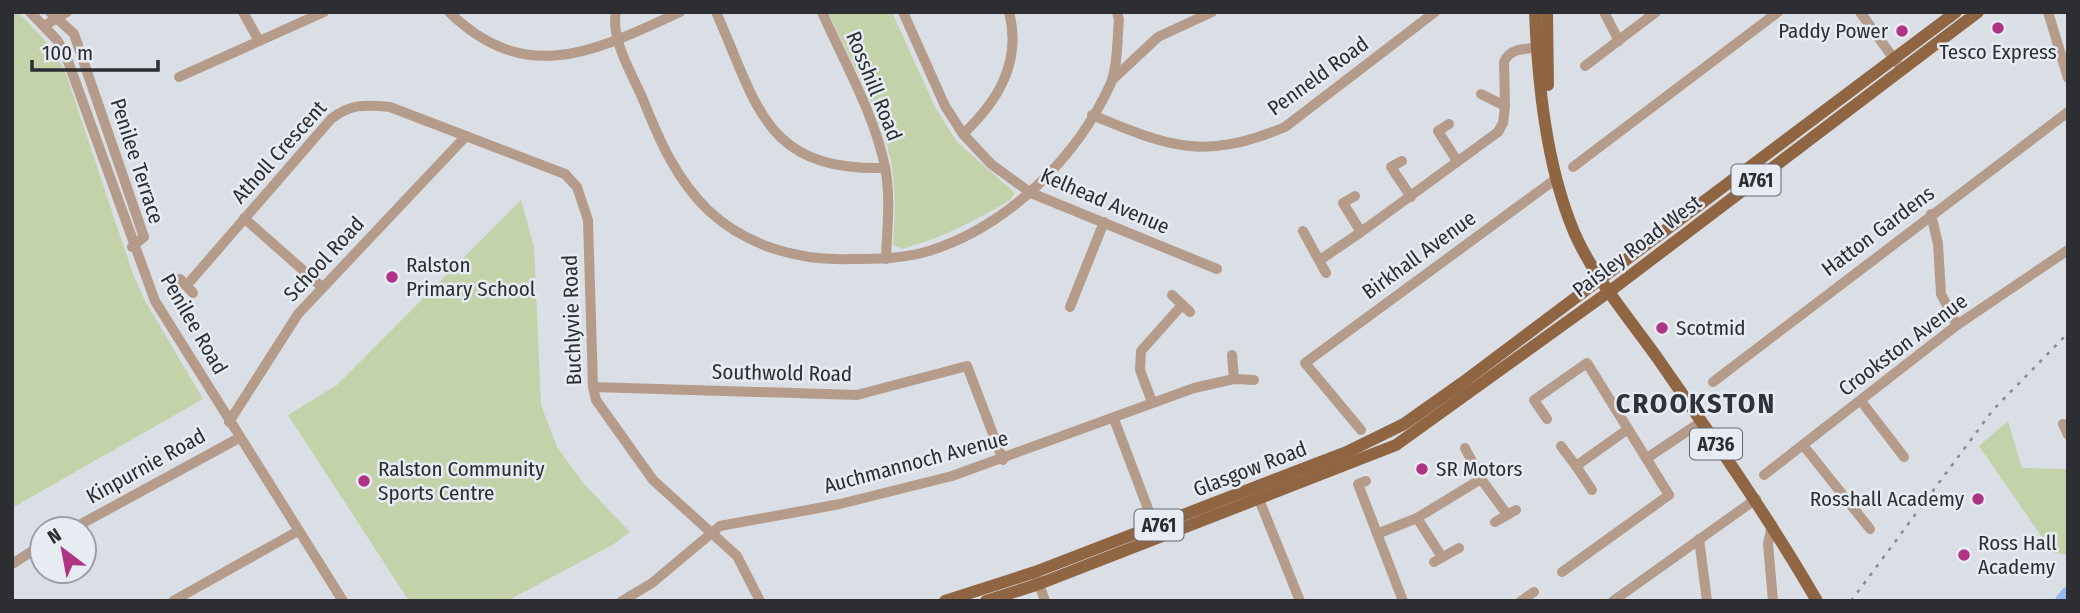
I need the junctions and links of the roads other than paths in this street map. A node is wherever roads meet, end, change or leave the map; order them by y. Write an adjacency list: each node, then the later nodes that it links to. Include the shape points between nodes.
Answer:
1 (30, 12): 25 (street, Penilee Road)
2 (67, 12): 24 (street)
3 (243, 12): 29 (street)
4 (324, 12): 29 (street)
5 (449, 12): 28 (street, via 489,43 533,55 565,55)
6 (615, 12): 28 (street)
7 (681, 12): 28 (street)
8 (716, 12): 47 (street, via 758,108 782,139 826,165)
9 (822, 12): 47 (street, Rosshill Road, via 874,128)
10 (903, 12): 42 (street, Kelhead Avenue, via 945,106)
11 (1009, 12): 42 (street, via 1013,36 1007,75 986,112)
12 (1117, 12): 36 (street)
13 (1212, 12): 36 (street, via 1158,37)
14 (1436, 12): 40 (street, Penneld Road, via 1285,127 1256,139 1190,148)
15 (1535, 12): 31 (main road, A736)
16 (1547, 12): 31 (main road, A736)
17 (1604, 12): 30 (street)
18 (1656, 12): 30 (street)
19 (1777, 12): 46 (street)
20 (1860, 12): 32 (street)
21 (1956, 12): 32 (main road, Paisley Road West / A761)
22 (1978, 12): 32 (main road, Paisley Road West / A761)
23 (2048, 12): 27 (street)
24 (53, 15): 25 (street); 57 (street, Penilee Terrace, via 74,34 144,237)
25 (44, 26): 57 (street, Penilee Road, via 57,40 71,69)
26 (2068, 37): 27 (street)
27 (2056, 39): 35 (street)
28 (618, 40): 59 (street, via 662,147 686,187 710,212 747,237 781,252 827,260)
29 (259, 41): 34 (street)
30 (1619, 41): 33 (street)
31 (1543, 48): 38 (street, via 1514,50 1507,55); 48 (main road, A736)
32 (1898, 65): 63 (main road, Paisley Road West / A761); 66 (main road, Paisley Road West / A761)
33 (1585, 66)
34 (179, 77)
35 (2068, 78)
36 (1112, 81): 40 (street)
37 (1481, 94): 38 (street)
38 (1504, 106): 44 (street, via 1498,132)
39 (2068, 112): 52 (street, Hatton Gardens)
40 (1091, 115): 49 (street)
41 (1449, 124): 44 (street, via 1438,131)
42 (963, 134): 49 (street, Kelhead Avenue, via 991,164)
43 (466, 136): 53 (street, Atholl Crescent, via 390,107 361,104 344,109); 65 (street, School Road); 74 (street, Buchlyvie Road, via 565,174 577,187 587,220)
44 (1457, 160): 51 (street)
45 (1402, 161): 51 (street, via 1391,167)
46 (1573, 167)
47 (885, 168): 59 (street, Rosshill Road)
48 (1557, 178): 63 (main road, A736, via 1574,231); 83 (street, Birkhall Avenue, via 1305,363)
49 (1031, 193): 54 (street, Kelhead Avenue); 59 (street, via 979,228 928,251)
50 (1355, 196): 56 (street, via 1343,203)
51 (1410, 197): 56 (street)
52 (1931, 214): 69 (street, via 1941,294); 73 (street, Hatton Gardens)
53 (244, 218): 64 (street, Atholl Crescent); 65 (street)
54 (1104, 222): 61 (street, Kelhead Avenue); 68 (street)
55 (1303, 231): 60 (street)
56 (1361, 232): 60 (street)
57 (132, 247): 80 (street, Penilee Road, via 155,301)
58 (2068, 250): 69 (street, Crookston Avenue)
59 (886, 259)
60 (1320, 260): 62 (street)
61 (1217, 269)
62 (1326, 273)
63 (1602, 279): 66 (main road, A736); 77 (main road, Paisley Road West / A761)
64 (187, 286)
65 (322, 287): 80 (street, School Road, via 278,342)
66 (1610, 290): 77 (main road, Paisley Road West / A761); 81 (main road, A736)
67 (1172, 295): 76 (street, via 1186,308 1141,351 1140,370)
68 (1070, 307)
69 (1957, 325): 75 (street, Crookston Avenue)
70 (1232, 355): 71 (street)
71 (1234, 379): 72 (street, Auchmannoch Avenue); 76 (street, Auchmannoch Avenue)
72 (1254, 380)
73 (1713, 382)
74 (593, 387): 92 (street, Southwold Road, via 857,395 967,366); 106 (street, Buchlyvie Road, via 603,414 653,480)
75 (1861, 401): 86 (street, Crookston Avenue); 90 (street)
76 (1152, 402): 78 (street, Auchmannoch Avenue)
77 (1430, 414): 85 (main road, Paisley Road West / A761); 89 (main road, Paisley Road West / A761)
78 (1114, 419): 92 (street, Auchmannoch Avenue); 107 (street)
79 (1547, 419): 82 (street, via 1534,400 1587,363)
80 (229, 422): 84 (street, Penilee Road)
81 (1701, 422): 91 (street); 99 (main road, A736)
82 (1628, 429): 91 (street); 93 (street)
83 (1361, 430)
84 (239, 438): 100 (street, Kinpurnie Road); 105 (street, Penilee Road)
85 (1370, 442): 98 (main road, Glasgow Road / A761)
86 (1803, 445): 94 (street, Crookston Avenue); 104 (street)
87 (1561, 446): 93 (street)
88 (1465, 448): 95 (street)
89 (1382, 453): 98 (main road, Glasgow Road / A761)
90 (1904, 457)
91 (1647, 458): 113 (street, via 1669,495)
92 (1003, 460): 106 (street, Auchmannoch Avenue, via 893,492)
93 (1576, 466): 97 (street)
94 (1765, 475)
95 (1481, 479): 101 (street); 102 (street, via 1511,512)
96 (1366, 481): 108 (street, via 1357,484)
97 (1592, 490)
98 (1257, 494): 107 (main road, Glasgow Road / A761); 124 (street)
99 (1756, 499): 103 (main road, A736); 109 (street)
100 (98, 515)
101 (1417, 518): 108 (street); 110 (street, via 1438,560)
102 (1495, 522)
103 (1772, 524): 128 (street, via 1768,544); 129 (main road, A736)
104 (1870, 528)
105 (298, 531): 117 (street); 118 (street, Penilee Road)
106 (712, 531): 119 (street, Auchmannoch Avenue, via 652,583); 120 (street, Buchlyvie Road, via 737,556)
107 (1157, 532): 114 (main road, Glasgow Road / A761)
108 (1377, 534): 125 (street)
109 (1699, 538): 126 (street); 127 (street)
110 (1459, 548)
111 (28, 554): 112 (street)
112 (12, 565)
113 (1566, 565)
114 (1037, 578): 121 (main road, Glasgow Road / A761); 122 (main road, Glasgow Road / A761); 123 (street)
115 (1534, 592): 116 (street)
116 (1518, 599)
117 (173, 601)
118 (343, 601)
119 (622, 601)
120 (760, 601)
121 (945, 601)
122 (986, 601)
123 (1045, 601)
124 (1300, 601)
125 (1403, 601)
126 (1613, 601)
127 (1707, 601)
128 (1773, 601)
129 (1817, 601)

